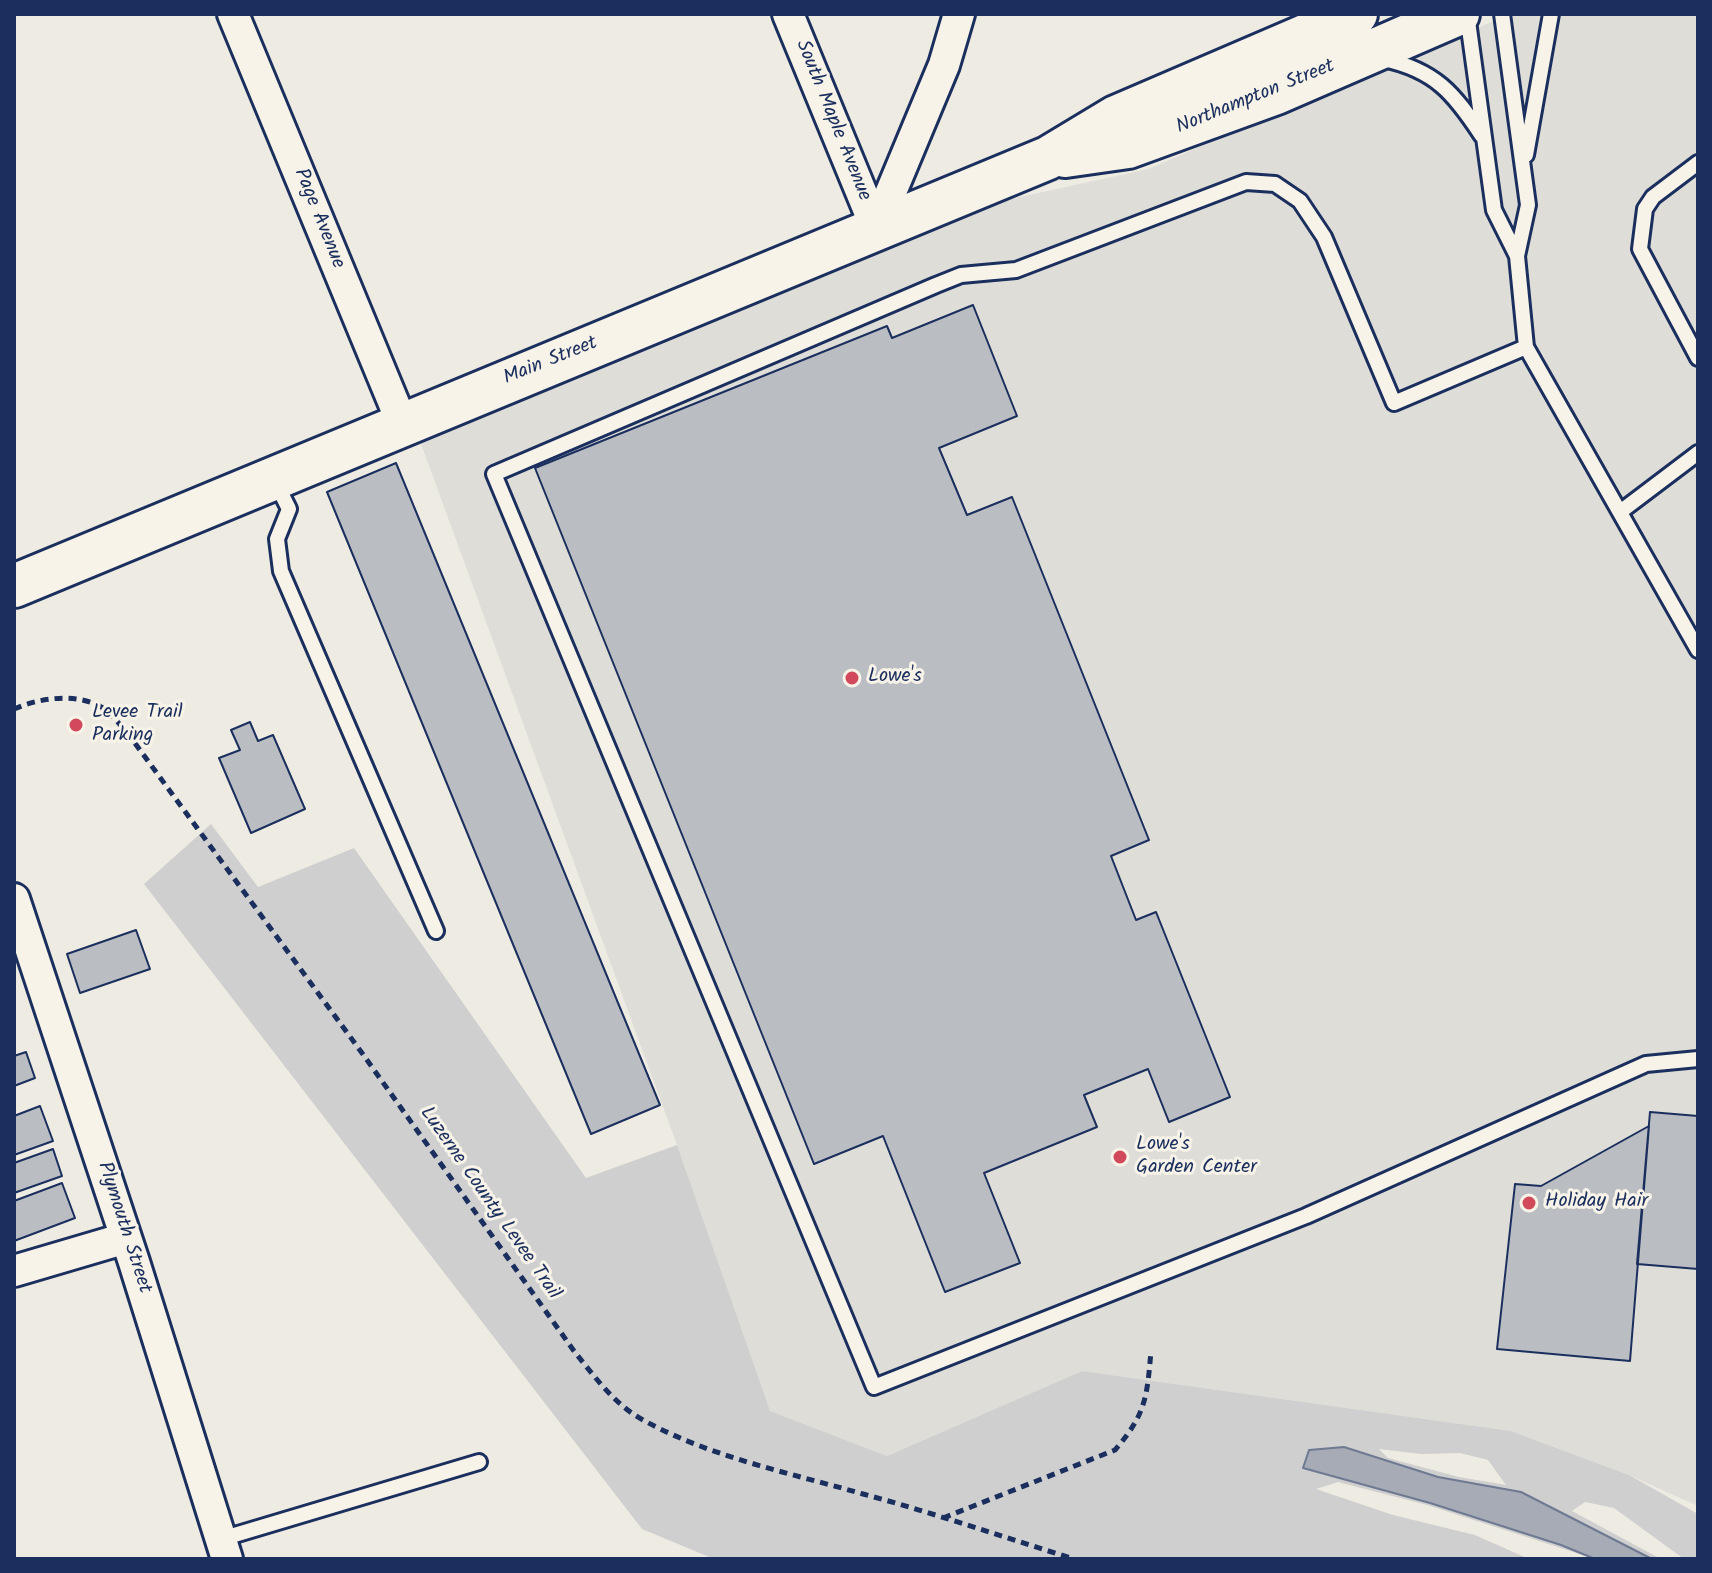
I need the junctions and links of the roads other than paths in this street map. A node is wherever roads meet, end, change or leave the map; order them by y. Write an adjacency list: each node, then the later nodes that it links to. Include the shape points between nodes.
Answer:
1 (233, 14): 18 (street, Page Avenue)
2 (788, 14): 14 (street, South Maple Avenue)
3 (959, 14): 14 (street, via 944,65)
4 (1356, 14): 11 (street, Northampton Street, via 1116,117)
5 (1458, 14): 9 (street, Northampton Street)
6 (1467, 14): 10 (lane)
7 (1502, 14): 13 (lane)
8 (1551, 14): 13 (lane)
9 (1363, 55): 10 (lane, via 1423,71 1444,85); 11 (street, Northampton Street, via 1128,147)
10 (1485, 141): 15 (lane, via 1494,210)
11 (1048, 158): 14 (street, Northampton Street)
12 (1698, 163): 17 (lane, via 1653,197 1645,209 1640,249)
13 (1524, 171): 15 (lane, via 1528,205)
14 (876, 228): 18 (street, Main Street)
15 (1517, 256): 16 (lane)
16 (1526, 347): 21 (lane); 26 (lane, via 1394,403 1324,237 1300,201 1275,184 1246,182 1016,270 961,275 494,474 874,1387 1306,1216 1646,1064)
17 (1698, 358)
18 (402, 423): 20 (street, Main Street)
19 (1698, 453): 21 (lane)
20 (273, 477): 22 (street, Main Street); 25 (lane, via 289,509 277,539 281,571)
21 (1620, 512): 23 (lane)
22 (14, 586)
23 (1698, 650)
24 (14, 899): 27 (street, Plymouth Street)
25 (436, 931)
26 (1698, 1059)
27 (126, 1238): 28 (street); 30 (street, Plymouth Street)
28 (14, 1271)
29 (479, 1462): 30 (lane)
30 (224, 1549)

